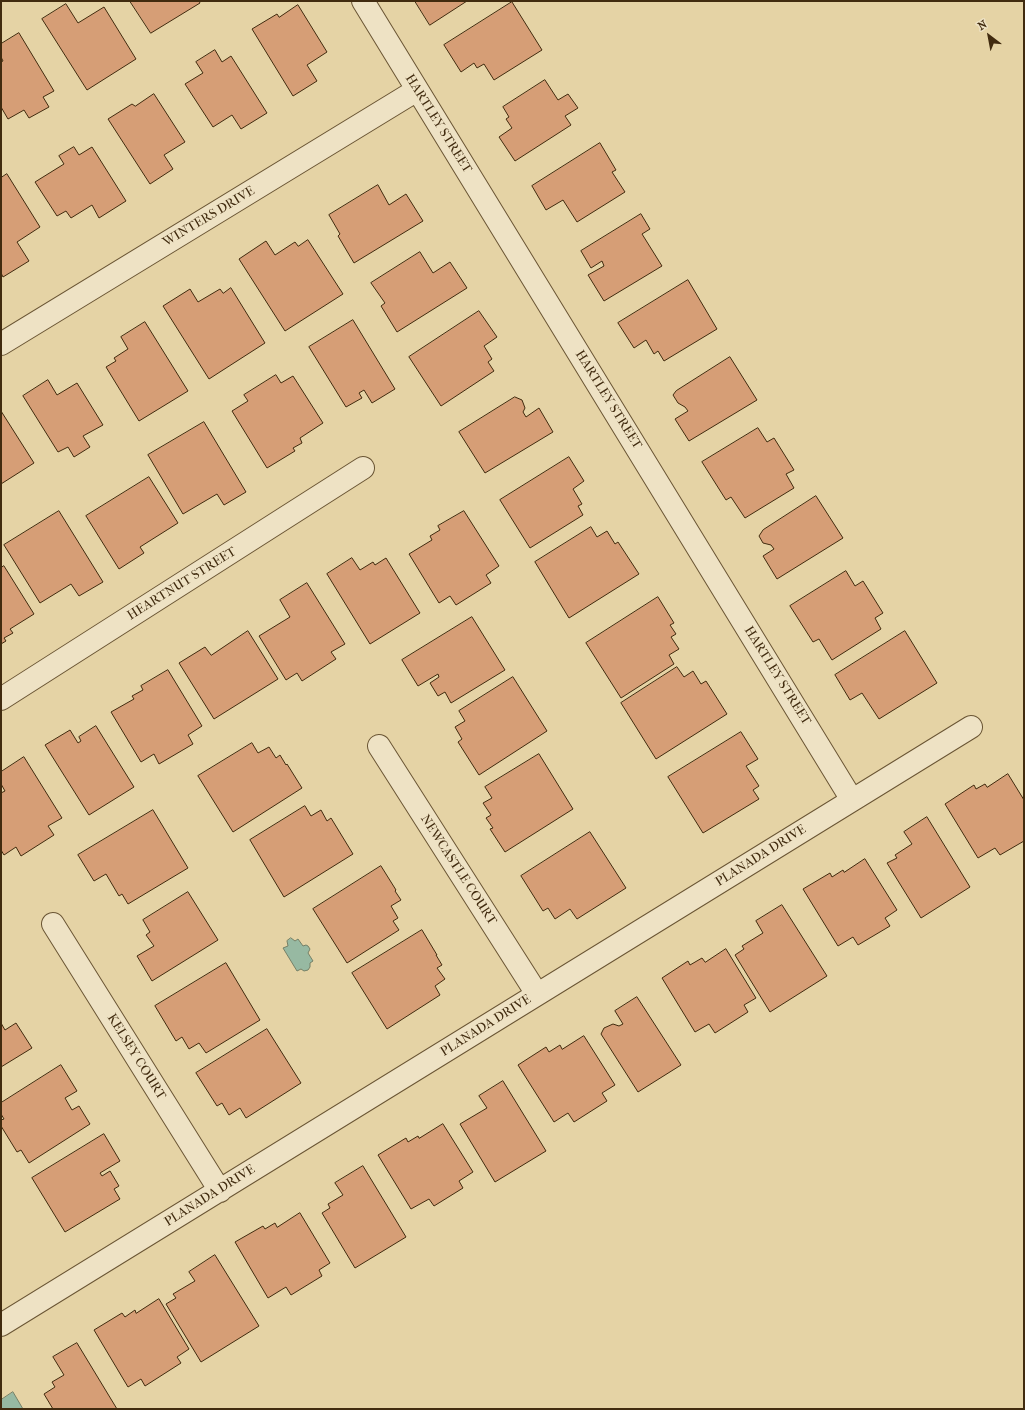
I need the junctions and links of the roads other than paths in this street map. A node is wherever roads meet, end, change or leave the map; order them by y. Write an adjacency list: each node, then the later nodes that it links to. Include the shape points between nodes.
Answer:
1 (363, 1): 2 (street, HARTLEY STREET)
2 (417, 90): 3 (street, WINTERS DRIVE); 8 (street, HARTLEY STREET)
3 (1, 344)
4 (363, 468): 5 (street, HEARTNUT STREET)
5 (1, 699)
6 (971, 727): 8 (street, PLANADA DRIVE)
7 (379, 746): 10 (street, NEWCASTLE COURT)
8 (852, 800): 10 (street, PLANADA DRIVE)
9 (53, 924): 11 (street, KELSEY COURT)
10 (537, 994): 11 (street, PLANADA DRIVE)
11 (220, 1190): 12 (street, PLANADA DRIVE)
12 (1, 1325)

